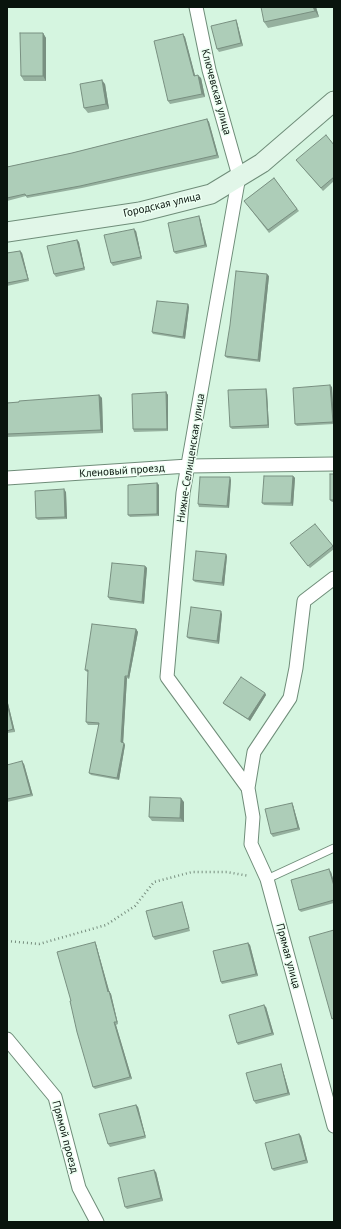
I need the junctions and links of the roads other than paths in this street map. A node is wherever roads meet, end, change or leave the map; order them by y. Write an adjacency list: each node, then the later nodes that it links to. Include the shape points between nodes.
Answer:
1 (196, 7): 3 (street, Ключевская улица, via 209,70)
2 (334, 101): 3 (street, Городская улица, via 262,163)
3 (239, 176): 4 (street, Городская улица, via 211,194 190,200 140,212); 6 (street, Нижне-Селищенская улица)
4 (7, 232)
5 (334, 464): 6 (street, Кленовый проезд)
6 (188, 466): 7 (street, Кленовый проезд); 9 (street, Нижне-Селищенская улица, via 183,493 167,677)
7 (7, 478)
8 (334, 578): 9 (street, via 304,600 290,698 254,752)
9 (248, 788): 11 (street, Прямая улица, via 252,817 251,844)
10 (334, 848): 11 (lane)
11 (267, 879): 13 (street, Прямая улица)
12 (7, 1040): 14 (street, Прямой проезд, via 55,1097 79,1188)
13 (334, 1126)
14 (96, 1222)

